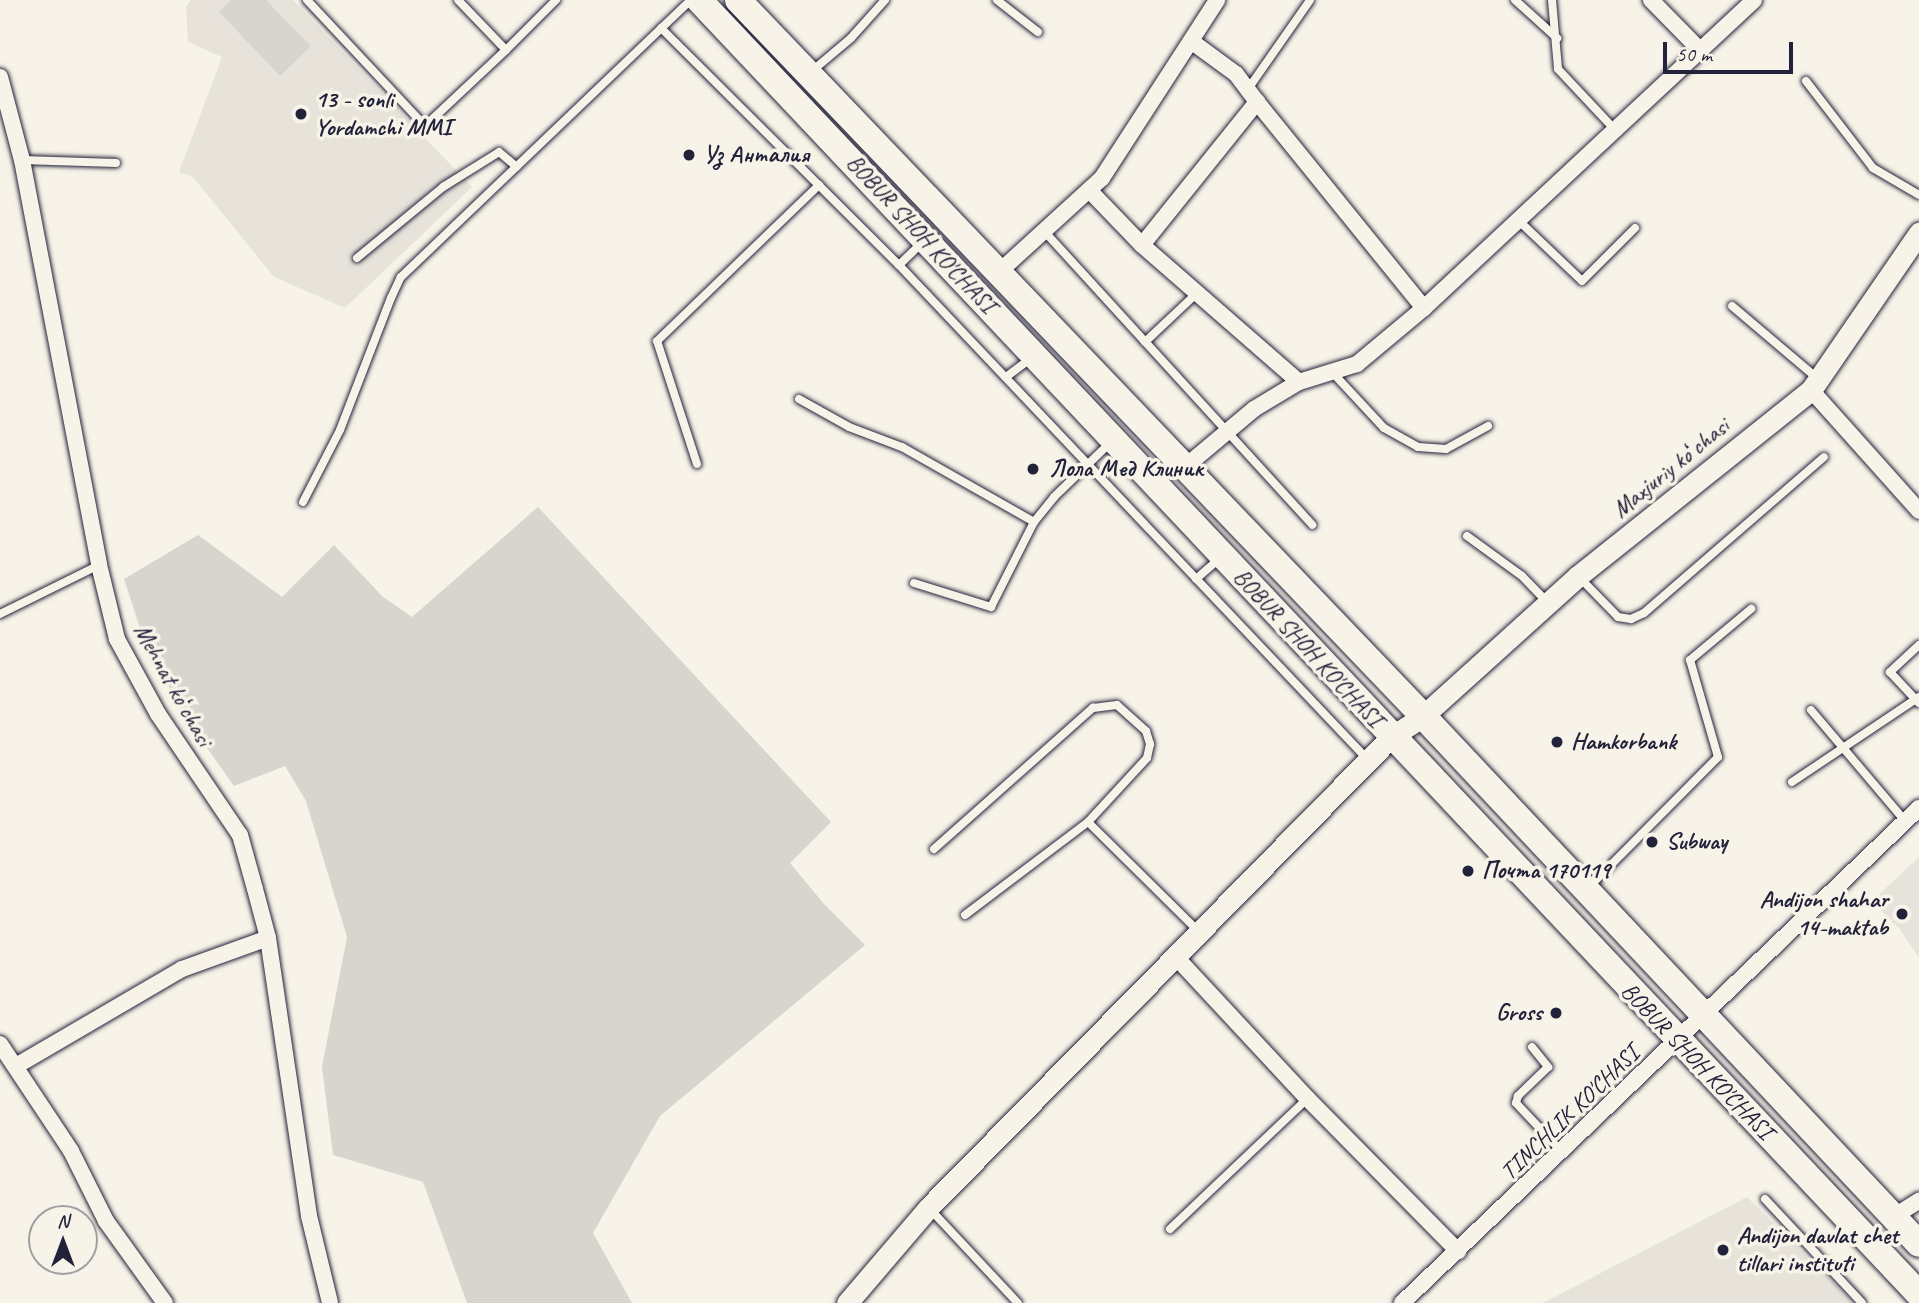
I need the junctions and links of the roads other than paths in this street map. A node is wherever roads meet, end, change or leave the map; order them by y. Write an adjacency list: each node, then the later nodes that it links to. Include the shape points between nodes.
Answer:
1 (307, 0): 19 (lane, via 425,126)
2 (458, 0): 19 (lane)
3 (556, 0): 19 (lane)
4 (691, 0): 15 (lane)
5 (699, 0): 36 (main road, BOBUR SHOH KO'CHASI)
6 (738, 0): 21 (main road, BOBUR SHOH KO'CHASI)
7 (885, 0): 21 (lane)
8 (997, 0): 16 (lane)
9 (1217, 0): 18 (street)
10 (1310, 0): 24 (lane)
11 (1515, 0): 17 (lane)
12 (1552, 0): 17 (lane)
13 (1651, 0): 20 (street)
14 (1754, 0): 20 (street)
15 (661, 28): 28 (lane); 29 (lane)
16 (1038, 32)
17 (1557, 38): 25 (lane, via 1558,69)
18 (1191, 41): 24 (street, via 1236,74); 30 (street, via 1102,178)
19 (506, 50)
20 (1700, 50): 25 (street)
21 (808, 75): 40 (main road, BOBUR SHOH KO'CHASI)
22 (0, 77): 26 (street, Mehnat koʻchasi)
23 (1806, 81): 31 (lane, via 1873,169)
24 (1252, 96): 37 (street); 43 (street)
25 (1615, 130): 32 (street)
26 (22, 160): 27 (lane); 64 (street, Mehnat koʻchasi)
27 (116, 163)
28 (517, 167): 38 (lane, via 499,152 443,187); 58 (lane, via 401,278 340,430)
29 (819, 185): 39 (lane); 55 (lane, via 657,341)
30 (1089, 190): 34 (street); 37 (street)
31 (1919, 195)
32 (1518, 220): 33 (lane, via 1582,281); 43 (street)
33 (1635, 228)
34 (1044, 231): 40 (street); 44 (lane)
35 (1919, 233): 49 (street, Maxjuriy koʻchasi)
36 (926, 239): 39 (lane); 45 (main road, BOBUR SHOH KO'CHASI)
37 (1142, 245): 41 (street)
38 (356, 258)
39 (899, 265): 47 (lane)
40 (999, 272): 57 (main road, BOBUR SHOH KO'CHASI)
41 (1197, 293): 44 (lane); 48 (street)
42 (1732, 306): 49 (lane)
43 (1424, 308): 46 (street, via 1357,364)
44 (1145, 342): 52 (lane)
45 (1035, 355): 47 (lane); 53 (main road, BOBUR SHOH KO'CHASI)
46 (1332, 372): 48 (street); 51 (lane, via 1384,428 1418,447 1446,449)
47 (1006, 377): 56 (lane)
48 (1299, 382): 52 (street)
49 (1815, 384): 59 (street); 65 (street, Maxjuriy koʻchasi)
50 (799, 399): 60 (lane, via 849,427 902,447)
51 (1488, 426)
52 (1227, 432): 57 (street); 61 (lane)
53 (1114, 440): 56 (lane); 63 (main road, BOBUR SHOH KO'CHASI)
54 (1824, 457): 65 (lane, via 1644,613 1618,618)
55 (697, 464)
56 (1087, 464): 60 (lane); 66 (lane)
57 (1185, 467): 74 (main road, BOBUR SHOH KO'CHASI)
58 (303, 502)
59 (1919, 511)
60 (1034, 522): 67 (lane, via 991,607)
61 (1312, 525)
62 (1467, 536): 68 (lane, via 1522,576)
63 (1222, 556): 66 (lane); 75 (main road, BOBUR SHOH KO'CHASI)
64 (99, 565): 70 (lane); 86 (street, Mehnat koʻchasi, via 117,639 158,714 240,835)
65 (1578, 576): 68 (street, Maxjuriy koʻchasi)
66 (1196, 579): 77 (lane)
67 (914, 583)
68 (1548, 603): 74 (street, Maxjuriy koʻchasi)
69 (1751, 608): 83 (lane, via 1690,660 1718,757)
70 (0, 614)
71 (1919, 645): 72 (lane, via 1890,672)
72 (1918, 700): 76 (lane)
73 (1811, 710): 76 (lane)
74 (1423, 716): 75 (street, Maxjuriy koʻchasi); 83 (main road, BOBUR SHOH KO'CHASI)
75 (1391, 737): 77 (street, Maxjuriy koʻchasi); 89 (main road, BOBUR SHOH KO'CHASI)
76 (1842, 747): 78 (lane); 80 (lane)
77 (1368, 760): 85 (street, Maxjuriy koʻchasi)
78 (1792, 782)
79 (1919, 808): 80 (street, TINCHLIK KO'CHASI)
80 (1905, 821): 88 (street, TINCHLIK KO'CHASI)
81 (1088, 822): 82 (lane, via 1147,758 1150,744 1146,731 1117,705 1093,708); 84 (lane); 85 (lane)
82 (934, 849)
83 (1586, 890): 88 (main road, BOBUR SHOH KO'CHASI)
84 (965, 915)
85 (1198, 931): 87 (street, Maxjuriy koʻchasi)
86 (268, 938): 92 (street, via 182,969); 104 (street, Mehnat koʻchasi, via 309,1216)
87 (1174, 955): 93 (street); 97 (street, Maxjuriy koʻchasi)
88 (1703, 1014): 89 (street, TINCHLIK KO'CHASI); 98 (main road, BOBUR SHOH KO'CHASI)
89 (1678, 1041): 94 (street, TINCHLIK KO'CHASI); 102 (main road, BOBUR SHOH KO'CHASI)
90 (0, 1044): 92 (street)
91 (1532, 1047): 94 (lane, via 1548,1067 1516,1103)
92 (16, 1066): 103 (street, via 71,1151 106,1221)
93 (1308, 1098): 99 (lane); 101 (street)
94 (1562, 1152): 101 (street, TINCHLIK KO'CHASI)
95 (1765, 1199): 108 (lane)
96 (1919, 1201): 98 (street)
97 (928, 1208): 105 (street, Maxjuriy koʻchasi); 106 (lane)
98 (1893, 1217): 100 (main road, BOBUR SHOH KO'CHASI)
99 (1170, 1230)
100 (1919, 1244)
101 (1458, 1251): 107 (street, TINCHLIK KO'CHASI)
102 (1919, 1294)
103 (165, 1303)
104 (330, 1303)
105 (846, 1303)
106 (1018, 1303)
107 (1402, 1303)
108 (1862, 1303)

